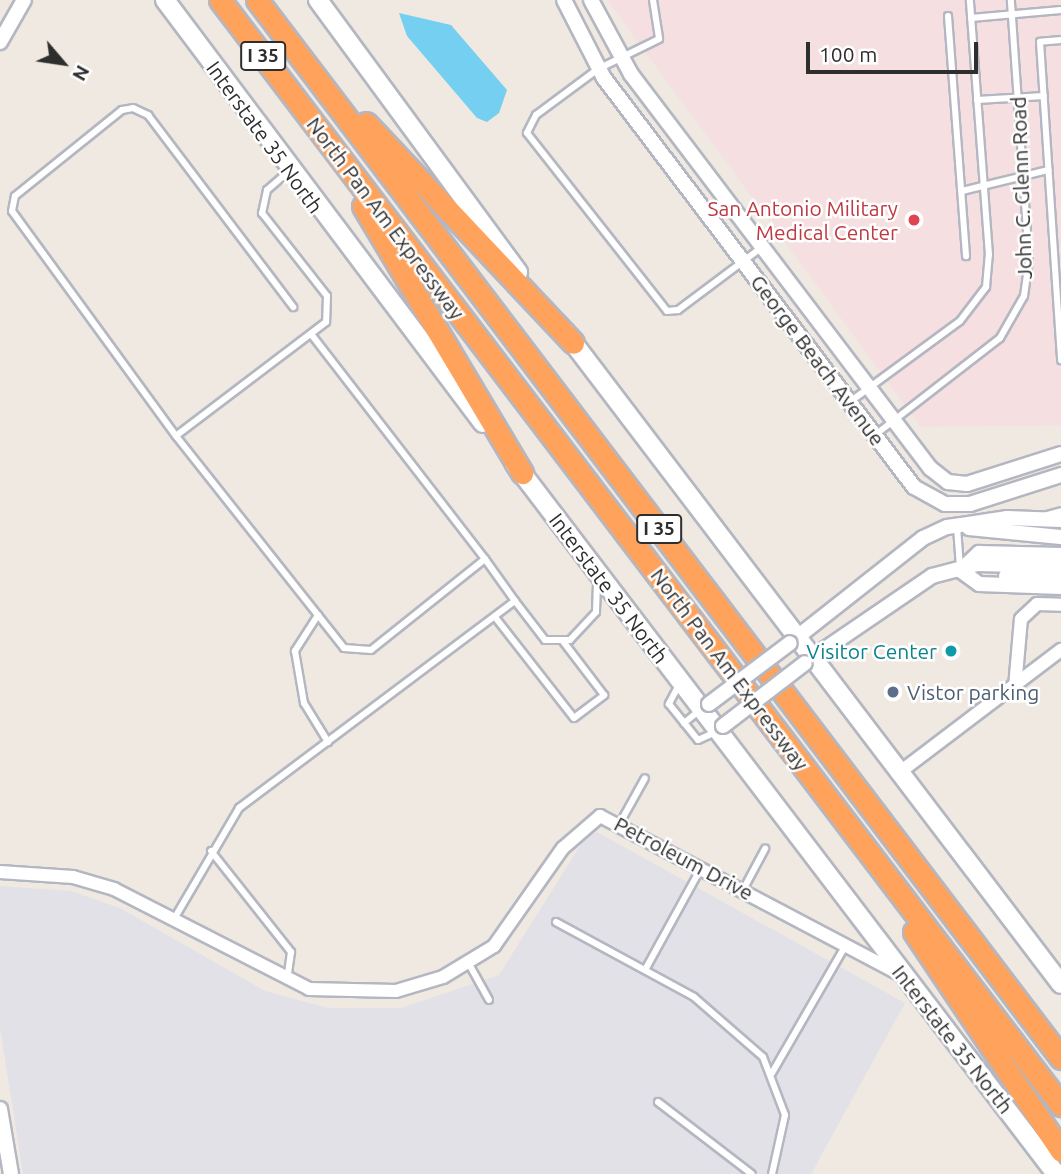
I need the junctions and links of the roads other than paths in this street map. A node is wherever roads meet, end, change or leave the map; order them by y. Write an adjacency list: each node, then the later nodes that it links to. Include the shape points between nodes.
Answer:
1 (14, 0): 17 (street)
2 (24, 0): 17 (street)
3 (166, 0): 26 (main road, Interstate 35 North)
4 (220, 0): 24 (highway, North Pan Am Expressway / I 35)
5 (257, 0): 90 (highway, North Pan Am Expressway / I 35)
6 (266, 0): 35 (highway, via 374,132)
7 (318, 0): 35 (main road, via 453,190)
8 (564, 0): 20 (street, George Beach Avenue)
9 (591, 0): 19 (street, George Beach Avenue)
10 (653, 0): 19 (lane, via 659,38)
11 (970, 0): 16 (lane, John C. Glenn Road)
12 (1011, 0): 14 (lane, John C. Glenn Road)
13 (1061, 10): 14 (lane)
14 (1012, 14): 16 (lane); 22 (lane, John C. Glenn Road)
15 (948, 16): 29 (lane)
16 (971, 18): 23 (lane, John C. Glenn Road)
17 (0, 40)
18 (1061, 40): 21 (lane, via 1040,42)
19 (621, 56): 20 (lane); 30 (street, George Beach Avenue)
20 (598, 69): 32 (street, George Beach Avenue); 32 (lane, via 536,116 528,125 532,139 667,311 678,310)
21 (1044, 96): 22 (lane); 25 (lane)
22 (1018, 97): 23 (lane); 27 (lane, John C. Glenn Road)
23 (978, 100): 28 (lane, John C. Glenn Road)
24 (305, 112): 43 (highway); 75 (highway, North Pan Am Expressway / I 35)
25 (1048, 170): 27 (lane); 36 (lane)
26 (289, 171): 34 (lane, via 260,202 327,296 326,322); 43 (main road, Interstate 35 North)
27 (1023, 176): 28 (lane); 39 (lane, John C. Glenn Road, via 1028,279 1014,319 989,349)
28 (983, 181): 29 (lane); 37 (lane, John C. Glenn Road, via 989,255 981,298)
29 (962, 191): 31 (lane)
30 (761, 247): 32 (lane); 37 (street, George Beach Avenue)
31 (966, 256)
32 (742, 261): 38 (street, George Beach Avenue)
33 (293, 307): 41 (lane, via 148,115 133,108 122,110 15,196 12,211)
34 (312, 334): 41 (lane); 52 (lane)
35 (573, 343): 63 (main road)
36 (1061, 360)
37 (868, 388): 38 (lane, John C. Glenn Road); 39 (street, George Beach Avenue)
38 (850, 402): 40 (street, George Beach Avenue)
39 (893, 422): 40 (lane, John C. Glenn Road); 42 (street, George Beach Avenue, via 948,482 986,480)
40 (875, 435): 44 (street, George Beach Avenue, via 914,487 945,504 970,504)
41 (176, 436): 60 (lane)
42 (1061, 454)
43 (522, 473): 54 (main road, Interstate 35 North)
44 (1061, 475)
45 (1061, 511): 46 (lane)
46 (1040, 519): 47 (street); 48 (street)
47 (1061, 520)
48 (957, 526): 49 (street); 50 (street); 55 (lane); 63 (street, via 923,538)
49 (1061, 528)
50 (1061, 537)
51 (1061, 555): 55 (street, via 979,553)
52 (485, 559): 58 (lane); 60 (lane, via 371,650 344,648)
53 (1061, 566): 55 (street, via 977,564)
54 (597, 570): 62 (lane, via 596,612 586,629); 66 (main road, Interstate 35 North)
55 (960, 570): 56 (street); 57 (street, via 979,584); 65 (street, via 907,588)
56 (1061, 576)
57 (1061, 586)
58 (515, 601): 61 (lane); 62 (lane, via 545,640)
59 (1059, 607): 67 (street, via 1037,604 1021,619)
60 (318, 615): 71 (lane, via 295,651 304,704)
61 (495, 617): 62 (lane, via 575,718 604,695); 71 (lane)
62 (562, 640)
63 (793, 640): 65 (main road); 68 (street, bridge)
64 (1060, 649): 67 (street)
65 (808, 660): 70 (street, bridge); 72 (main road)
66 (680, 683): 68 (main road, Interstate 35 North); 69 (lane, via 669,705)
67 (1015, 687): 72 (street)
68 (704, 708): 69 (lane); 70 (main road, Interstate 35 North)
69 (684, 723): 70 (lane, via 698,740)
70 (720, 729): 86 (main road, Interstate 35 North)
71 (328, 742): 77 (lane, via 239,808)
72 (900, 772): 88 (main road)
73 (645, 778): 74 (lane)
74 (620, 823): 78 (street, Petroleum Drive); 84 (street, Petroleum Drive, via 600,816 585,823 508,933)
75 (847, 823): 93 (highway, North Pan Am Expressway / I 35); 95 (highway, via 983,1042)
76 (765, 849): 80 (lane)
77 (211, 850): 81 (lane); 87 (lane, via 291,952)
78 (701, 867): 80 (street, Petroleum Drive); 85 (lane)
79 (0, 872): 81 (street, Petroleum Drive, via 94,882)
80 (743, 890): 83 (street, Petroleum Drive)
81 (173, 921): 87 (street, Petroleum Drive)
82 (556, 922): 85 (lane)
83 (846, 945): 86 (street, Petroleum Drive); 91 (lane)
84 (469, 964): 87 (street, Petroleum Drive, via 396,991 337,992); 89 (lane)
85 (645, 971): 91 (lane, via 720,1017)
86 (905, 977): 99 (main road, Interstate 35 North)
87 (286, 981)
88 (1061, 984)
89 (489, 1000)
90 (1061, 1058)
91 (772, 1073): 98 (lane, via 785,1124)
92 (658, 1102): 97 (lane)
93 (1061, 1105)
94 (0, 1110): 96 (street)
95 (1061, 1151)
96 (10, 1174)
97 (752, 1174)
98 (772, 1174)
99 (1056, 1174)

